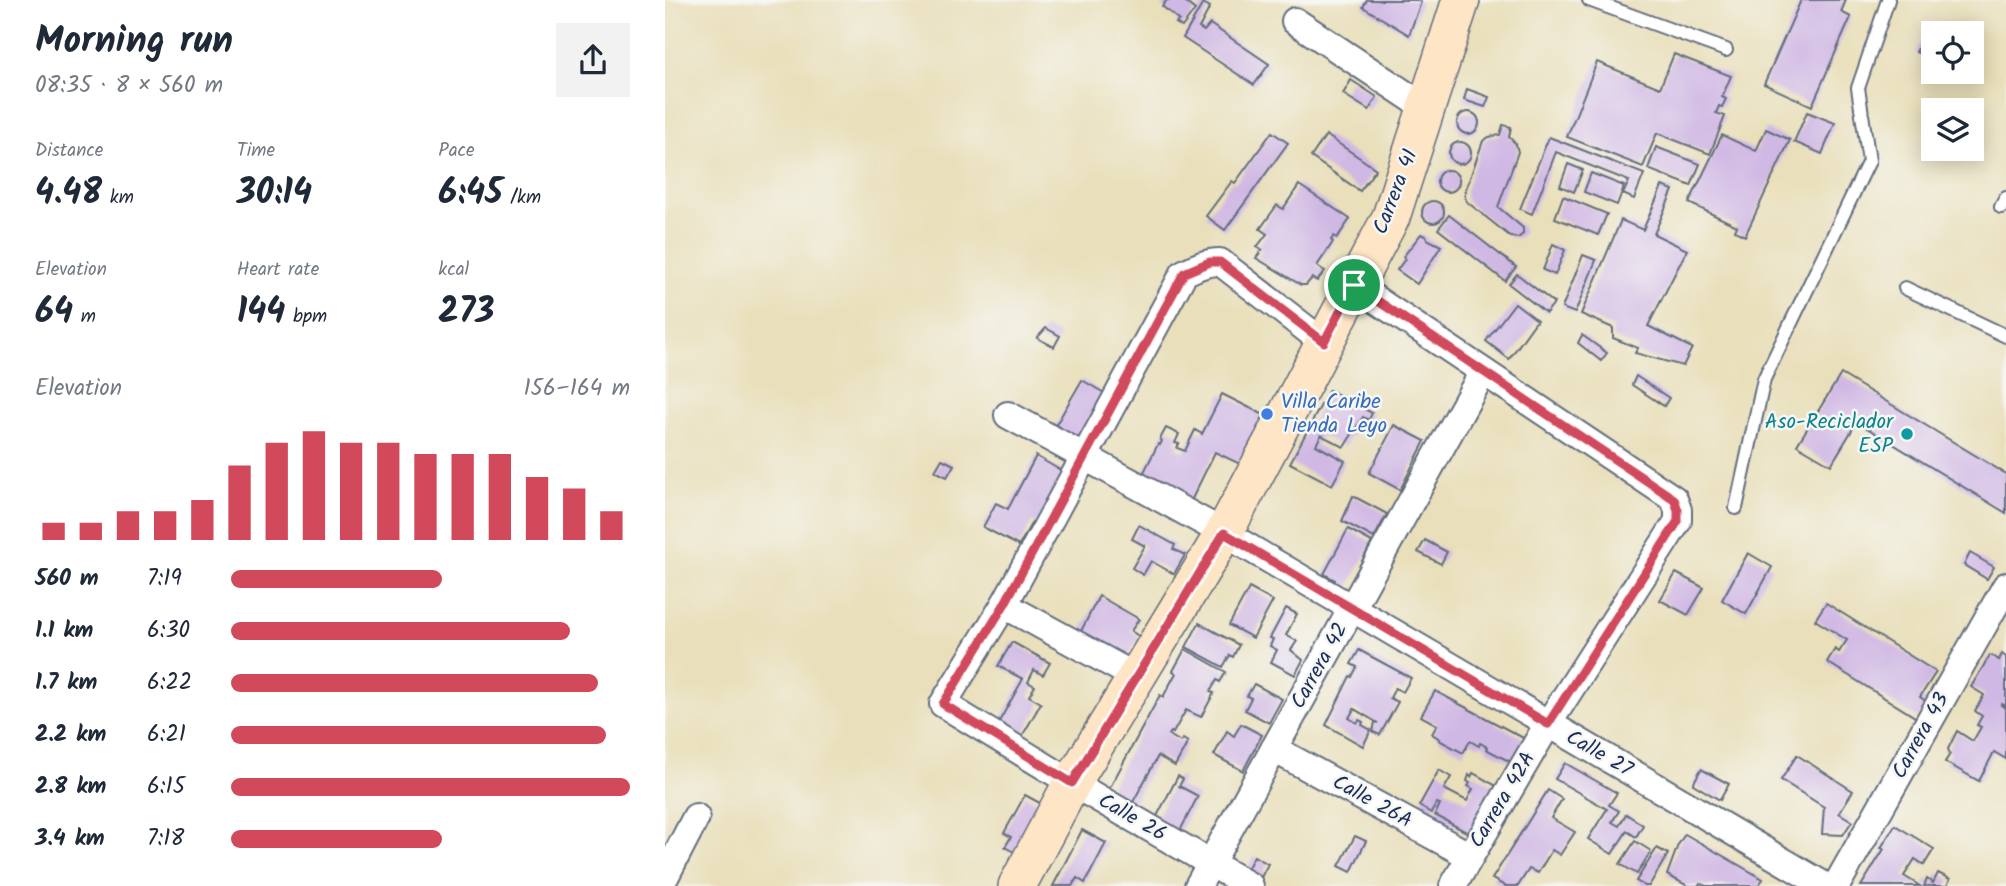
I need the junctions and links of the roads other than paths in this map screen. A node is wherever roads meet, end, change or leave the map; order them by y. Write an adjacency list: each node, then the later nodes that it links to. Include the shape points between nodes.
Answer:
1 (1461, 0): 6 (street, Carrera 41)
2 (1589, 0): 5 (lane)
3 (1888, 0): 14 (lane, via 1858,88 1868,161 1764,379)
4 (1295, 21): 6 (street)
5 (1726, 50)
6 (1426, 108): 7 (street, Carrera 41, via 1391,217)
7 (1354, 285): 10 (street, Carrera 41); 11 (street)
8 (1905, 288): 9 (lane)
9 (2006, 336)
10 (1324, 342): 13 (street, via 1220,262 1200,265 1184,273); 15 (street, Carrera 41)
11 (1483, 372): 18 (street, Carrera 42); 20 (street, Carrera 42A, via 1674,499 1678,510 1678,521)
12 (1008, 415): 13 (street, Calle 27)
13 (1085, 457): 15 (street, Calle 27); 17 (street)
14 (1736, 508)
15 (1224, 533): 18 (street, Calle 27); 19 (street, Carrera 41)
16 (2006, 586): 33 (street, Carrera 43)
17 (1004, 605): 19 (street); 22 (street, Calle 26, via 943,704)
18 (1352, 608): 20 (street, Calle 27); 21 (street, Carrera 42)
19 (1136, 677): 22 (street, Carrera 41)
20 (1548, 724): 24 (street, Carrera 42A); 26 (street, Calle 27)
21 (1274, 749): 24 (street, Calle 26A); 25 (street, Carrera 42)
22 (1072, 783): 25 (street, Calle 26); 28 (street, Carrera 41)
23 (696, 817): 27 (street)
24 (1471, 856): 31 (street, Carrera 42A)
25 (1210, 863): 29 (street, Carrera 42); 30 (street, Calle 26)
26 (1783, 876): 32 (street, Calle 27)
27 (665, 877)
28 (1017, 886)
29 (1198, 886)
30 (1250, 886)
31 (1453, 886)
32 (1825, 886)
33 (1836, 886)

